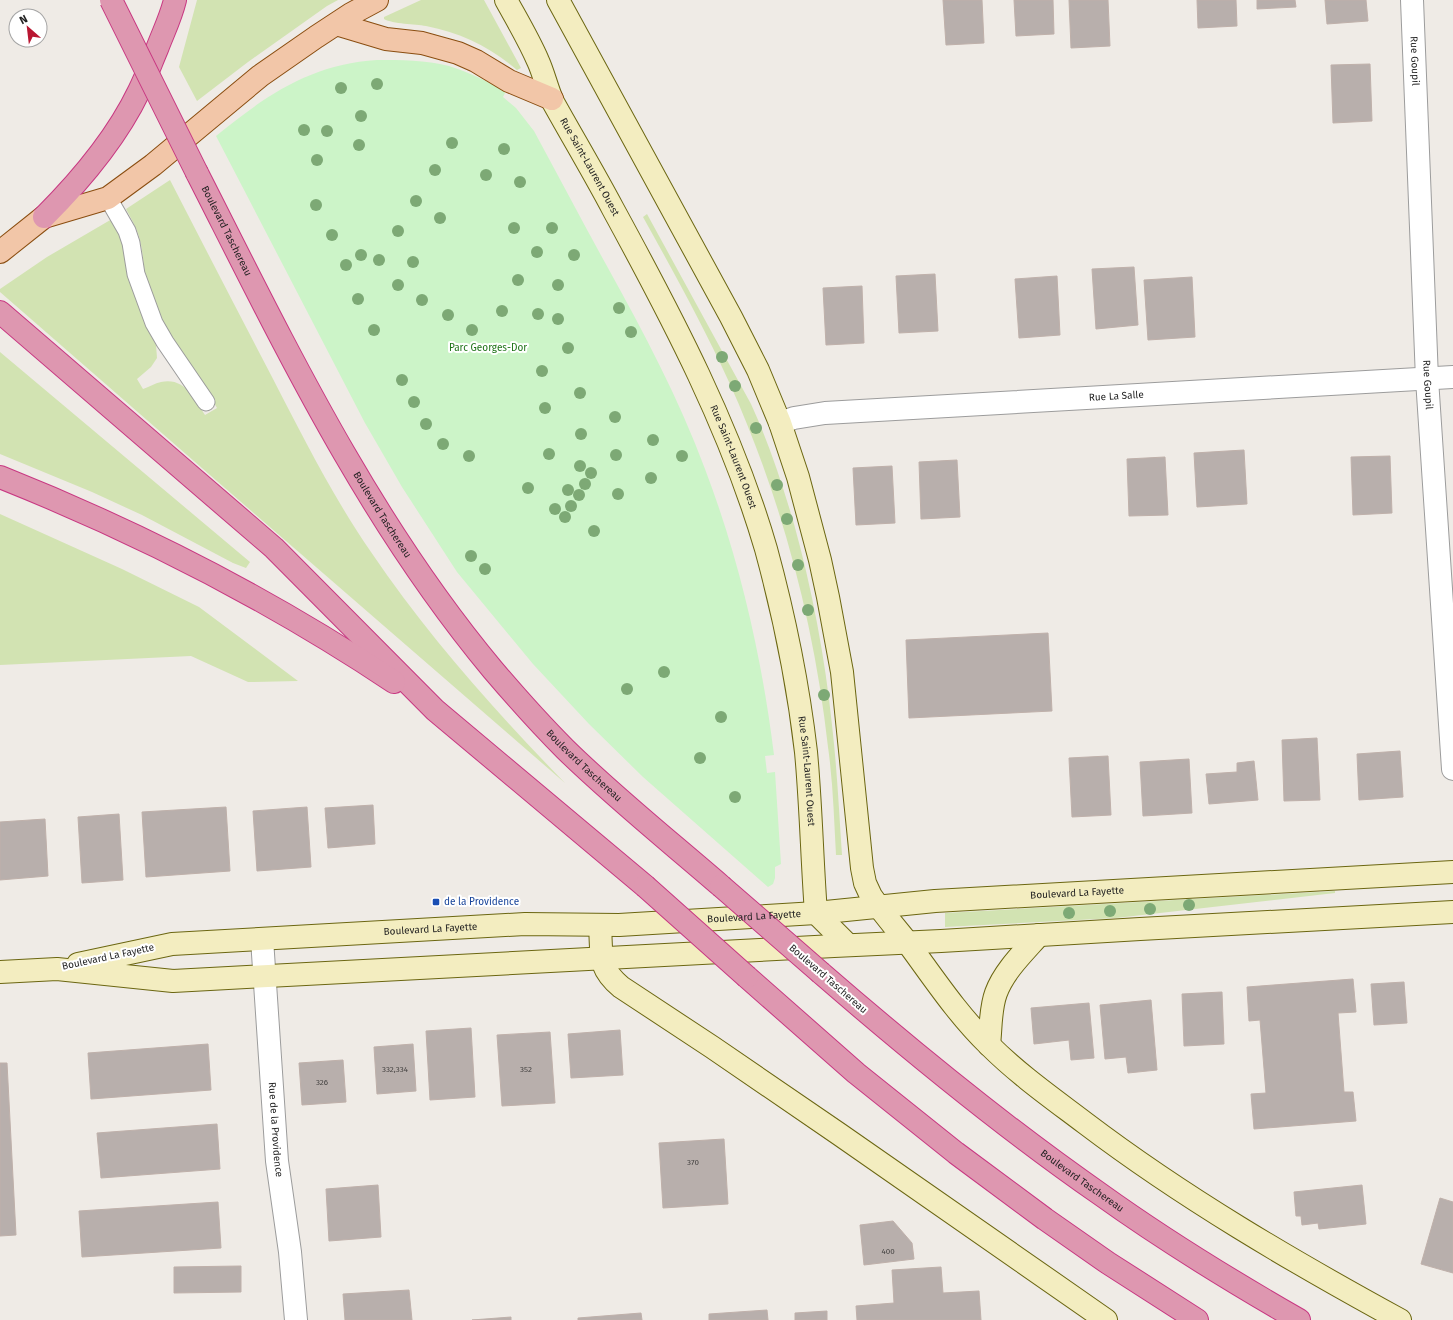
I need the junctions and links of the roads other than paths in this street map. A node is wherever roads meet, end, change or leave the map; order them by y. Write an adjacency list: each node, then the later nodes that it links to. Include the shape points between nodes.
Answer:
1 (111, 0): 37 (highway, Boulevard Taschereau, bridge, via 297,369 380,516 432,592 534,717 589,772 945,1078 1075,1177 1166,1239)
2 (175, 0): 10 (highway, via 139,92 123,120 85,173)
3 (377, 0): 7 (main road)
4 (506, 0): 8 (street, Rue Saint-Laurent Ouest, via 539,62)
5 (558, 0): 16 (street, via 728,311 755,364)
6 (1412, 0): 14 (street, Rue Goupil)
7 (336, 24): 8 (main road, via 386,39 422,43 458,52 509,81); 9 (main road, via 260,76 153,165)
8 (552, 99): 23 (street, Rue Saint-Laurent Ouest, via 689,353 719,420 754,512 779,600 798,699 807,770)
9 (108, 198): 10 (main road); 15 (lane, via 127,231 136,274 154,323)
10 (44, 217): 11 (main road)
11 (0, 252)
12 (0, 312): 18 (highway, via 274,548)
13 (1453, 377): 14 (street, Rue La Salle)
14 (1427, 379): 16 (street, Rue La Salle, via 825,413); 19 (street, Rue Goupil)
15 (206, 402)
16 (780, 423): 21 (street, via 809,516 828,598 845,694 862,868 865,883)
17 (0, 477): 18 (highway, via 115,526 213,575 346,650)
18 (435, 710): 36 (highway, bridge, via 645,886 856,1073 956,1153 1077,1241)
19 (1453, 769)
20 (1453, 872): 21 (street, Boulevard La Fayette)
21 (878, 906): 23 (street, Boulevard La Fayette); 27 (street)
22 (1453, 912): 25 (street, Boulevard La Fayette)
23 (816, 913): 24 (street, Boulevard La Fayette); 28 (street)
24 (600, 925): 26 (street, Boulevard La Fayette, via 525,924); 29 (street)
25 (1039, 935): 27 (street, Boulevard La Fayette); 33 (street, via 1000,982 993,1004)
26 (262, 939): 30 (street, Boulevard La Fayette, via 172,944); 32 (street, Rue de la Providence)
27 (907, 943): 28 (street, Boulevard La Fayette); 33 (street, via 955,1008)
28 (848, 946): 29 (street, Boulevard La Fayette)
29 (602, 959): 32 (street, Boulevard La Fayette); 35 (street, via 610,978 628,992 826,1125)
30 (57, 969): 31 (street, Boulevard La Fayette); 32 (street, Boulevard La Fayette, via 173,981)
31 (0, 972)
32 (264, 977): 34 (street, Rue de la Providence, via 277,1162 290,1252)
33 (989, 1045): 38 (street, via 1056,1101 1178,1188 1290,1258)
34 (296, 1320)
35 (1106, 1320)
36 (1197, 1320)
37 (1299, 1320)
38 (1400, 1320)

